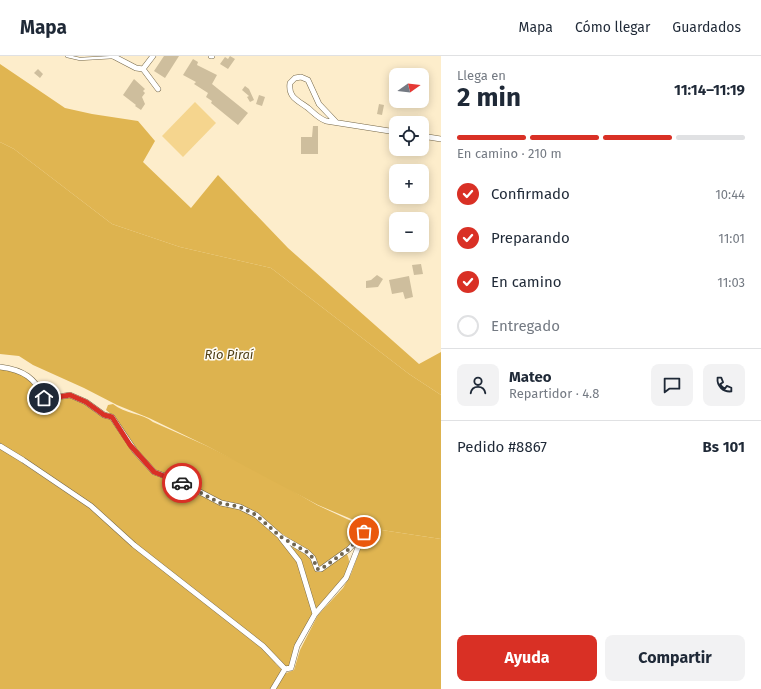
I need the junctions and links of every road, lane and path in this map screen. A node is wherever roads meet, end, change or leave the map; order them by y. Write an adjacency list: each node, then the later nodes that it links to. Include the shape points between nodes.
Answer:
1 (67, 56): 2 (lane, via 80,59)
2 (114, 56): 4 (street)
3 (153, 56): 4 (street)
4 (143, 69): 5 (street)
5 (158, 89)
6 (336, 122): 6 (street, via 319,104 308,80 301,77 290,83 289,89 294,98 318,118); 7 (street)
7 (389, 131)
8 (429, 137): 9 (street)
9 (441, 139)
10 (0, 367): 12 (street, via 21,371 40,387 45,399 70,395 112,417 132,447 154,472 179,481 220,503 240,507 256,515)
11 (0, 446): 14 (street, via 91,506 134,545 252,637)
12 (281, 537): 13 (street, via 299,561); 13 (street, via 307,552 313,558 315,567 321,569 349,549 364,532 346,578)
13 (315, 614): 14 (street, via 297,646 291,668)
14 (285, 669): 15 (street)
15 (273, 689)

